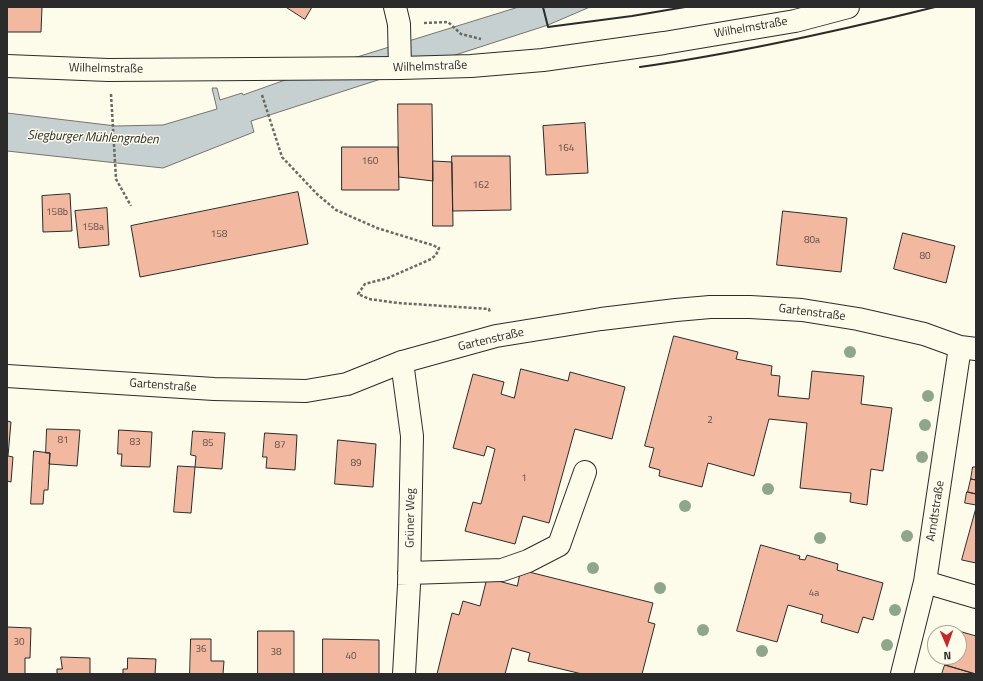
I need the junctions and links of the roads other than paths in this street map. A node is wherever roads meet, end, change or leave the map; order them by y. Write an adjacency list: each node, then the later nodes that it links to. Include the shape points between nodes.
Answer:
1 (848, 7): 4 (street, Wilhelmstraße, via 795,20 664,43 543,60)
2 (397, 16): 4 (street)
3 (7, 66): 4 (street, Wilhelmstraße, via 108,70)
4 (400, 68)
5 (968, 348): 6 (street, Gartenstraße, via 924,334 802,310 710,307 601,319 496,336); 10 (street, Arndtstraße)
6 (402, 362): 7 (street, Gartenstraße, via 347,384 306,391 214,389); 9 (street, Grüner Weg, via 412,436)
7 (7, 376)
8 (586, 472): 9 (street, via 558,545 528,561 502,570)
9 (409, 573): 12 (street, Grüner Weg)
10 (925, 582): 11 (street); 13 (street, Arndtstraße)
11 (976, 597)
12 (404, 674)
13 (902, 674)

